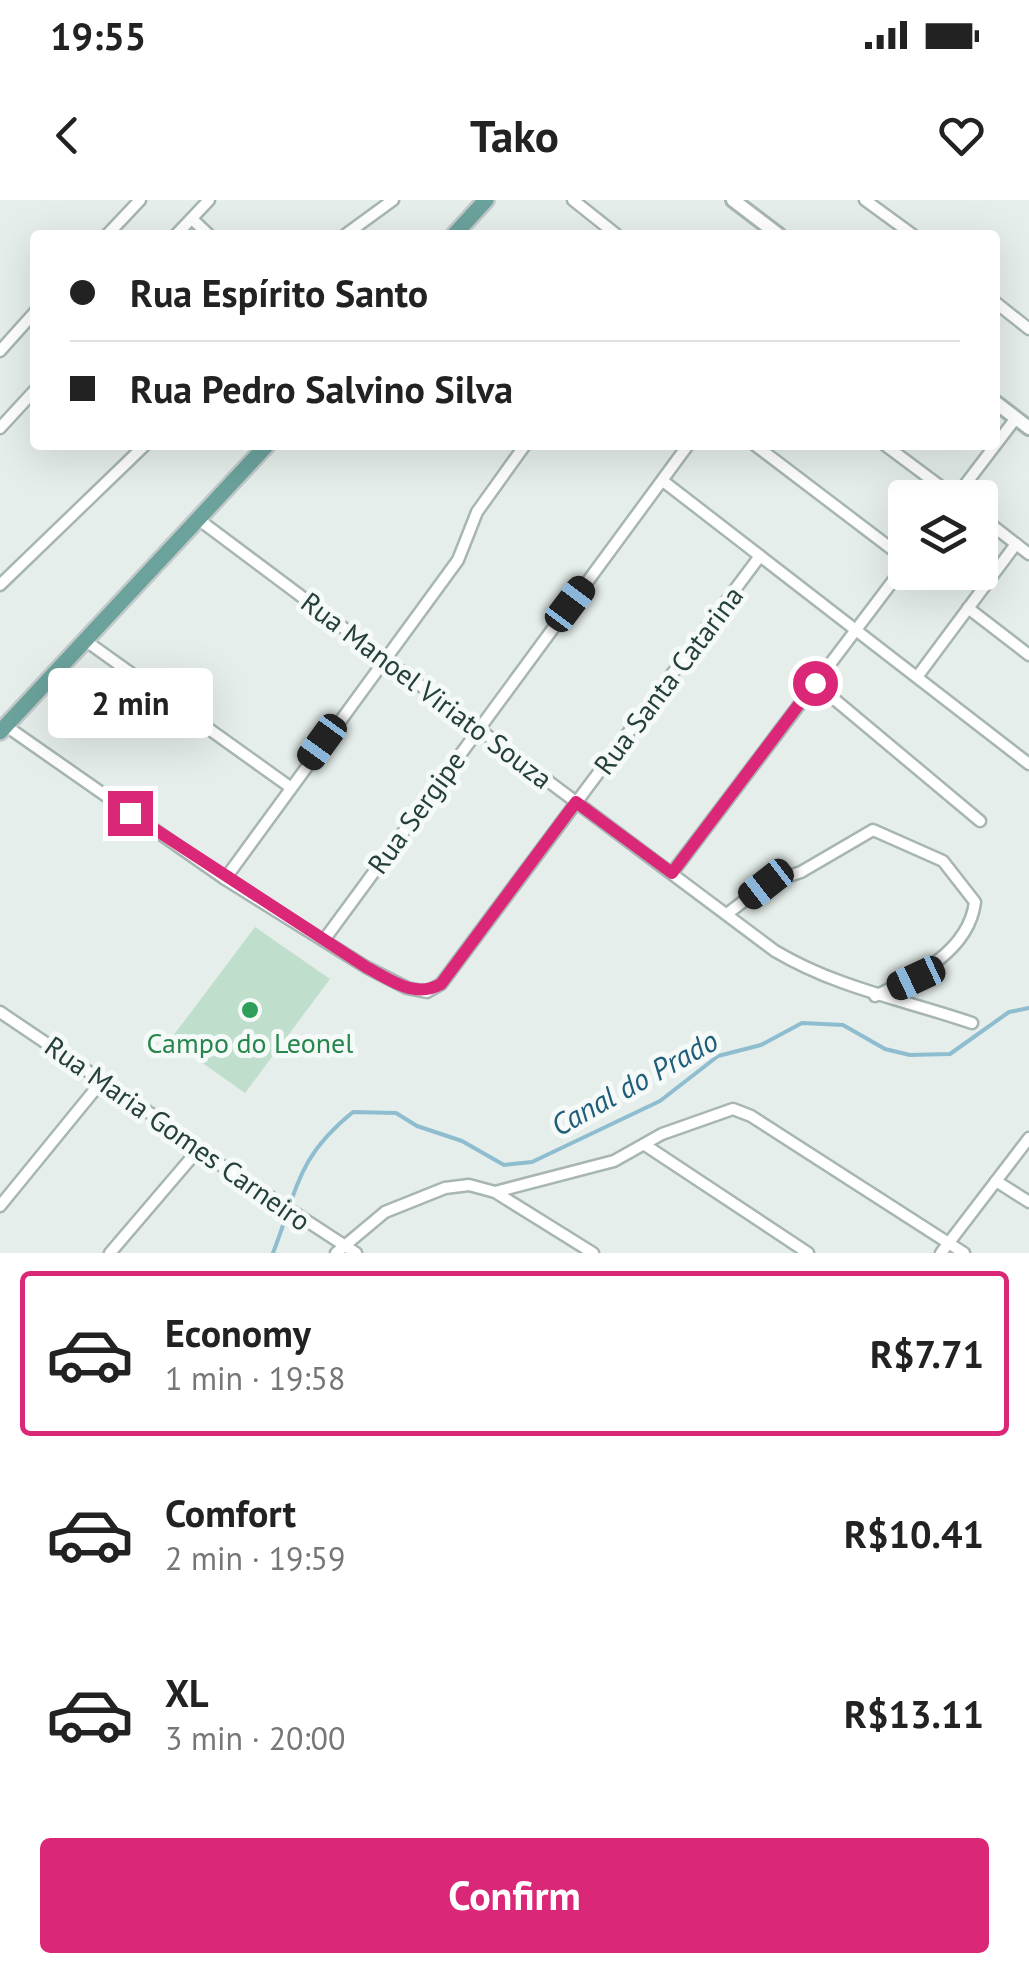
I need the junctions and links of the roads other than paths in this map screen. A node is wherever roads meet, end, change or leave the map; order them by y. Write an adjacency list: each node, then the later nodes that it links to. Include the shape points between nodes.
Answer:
1 (140, 200): 9 (street)
2 (209, 200): 8 (street)
3 (393, 200): 12 (street)
4 (486, 200): 13 (main road)
5 (573, 200): 14 (street)
6 (733, 200): 15 (street)
7 (866, 200): 16 (street)
8 (192, 219): 10 (street); 11 (street)
9 (113, 230)
10 (181, 230)
11 (204, 230)
12 (353, 230)
13 (459, 230)
14 (611, 230)
15 (772, 230)
16 (906, 230)
17 (1000, 306): 19 (street)
18 (30, 317): 20 (street)
19 (1029, 329)
20 (0, 350)
21 (30, 395): 24 (street)
22 (1000, 406): 23 (street)
23 (1016, 418): 25 (street); 26 (street)
24 (0, 428)
25 (1029, 428)
26 (1000, 439)
27 (140, 450): 43 (street)
28 (261, 450): 37 (main road)
29 (521, 450): 49 (street, via 477,512 458,560)
30 (684, 450): 36 (street, Rua Sergipe)
31 (761, 450): 40 (street)
32 (893, 450): 34 (street)
33 (992, 450): 35 (street)
34 (933, 480)
35 (969, 480)
36 (662, 481): 42 (street); 52 (street, Rua Sergipe)
37 (198, 519): 47 (main road); 49 (street, Rua Manoel Viriato Souza)
38 (998, 530): 39 (street)
39 (1016, 544): 41 (street); 45 (street)
40 (888, 549)
41 (1029, 554)
42 (760, 556): 46 (street); 56 (street, Rua Santa Catarina)
43 (0, 585)
44 (888, 586): 46 (street)
45 (968, 608): 48 (street); 50 (street)
46 (856, 630): 50 (street); 51 (street)
47 (86, 641): 53 (main road); 55 (street)
48 (1029, 655)
49 (385, 659): 52 (street, Rua Manoel Viriato Souza); 55 (street)
50 (916, 677): 54 (street)
51 (815, 683): 57 (street); 58 (street)
52 (477, 728): 56 (street, Rua Manoel Viriato Souza); 61 (street, Rua Sergipe)
53 (3, 729): 59 (street)
54 (1029, 764)
55 (290, 787): 59 (street)
56 (576, 802): 58 (street, Rua Manoel Viriato Souza); 61 (street, Rua Santa Catarina, via 441,984 427,992 407,988)
57 (980, 821)
58 (672, 873): 60 (street, Rua Manoel Viriato Souza)
59 (225, 879): 61 (street)
60 (727, 914): 62 (street, Rua Manoel Viriato Souza, via 806,970); 62 (street, via 766,884 802,872 874,830 943,861 975,902 972,924 916,978)
61 (324, 940)
62 (875, 996): 64 (street, Rua Manoel Viriato Souza)
63 (4, 1015): 65 (street); 66 (street, Rua Maria Gomes Carneiro)
64 (972, 1023)
65 (0, 1028)
66 (102, 1081): 69 (street, Rua Maria Gomes Carneiro); 73 (street)
67 (1029, 1138): 70 (street)
68 (645, 1145): 71 (street, via 602,1165); 74 (street, via 733,1109); 79 (street)
69 (198, 1150): 75 (street, Rua Maria Gomes Carneiro); 76 (street)
70 (996, 1181): 72 (street); 74 (street)
71 (495, 1192): 75 (street, via 444,1188 385,1212); 78 (street)
72 (1029, 1202)
73 (0, 1206)
74 (949, 1243): 80 (street); 81 (street)
75 (339, 1249): 77 (street, Rua Maria Gomes Carneiro)
76 (110, 1253)
77 (356, 1253)
78 (592, 1253)
79 (808, 1253)
80 (941, 1253)
81 (964, 1253)

